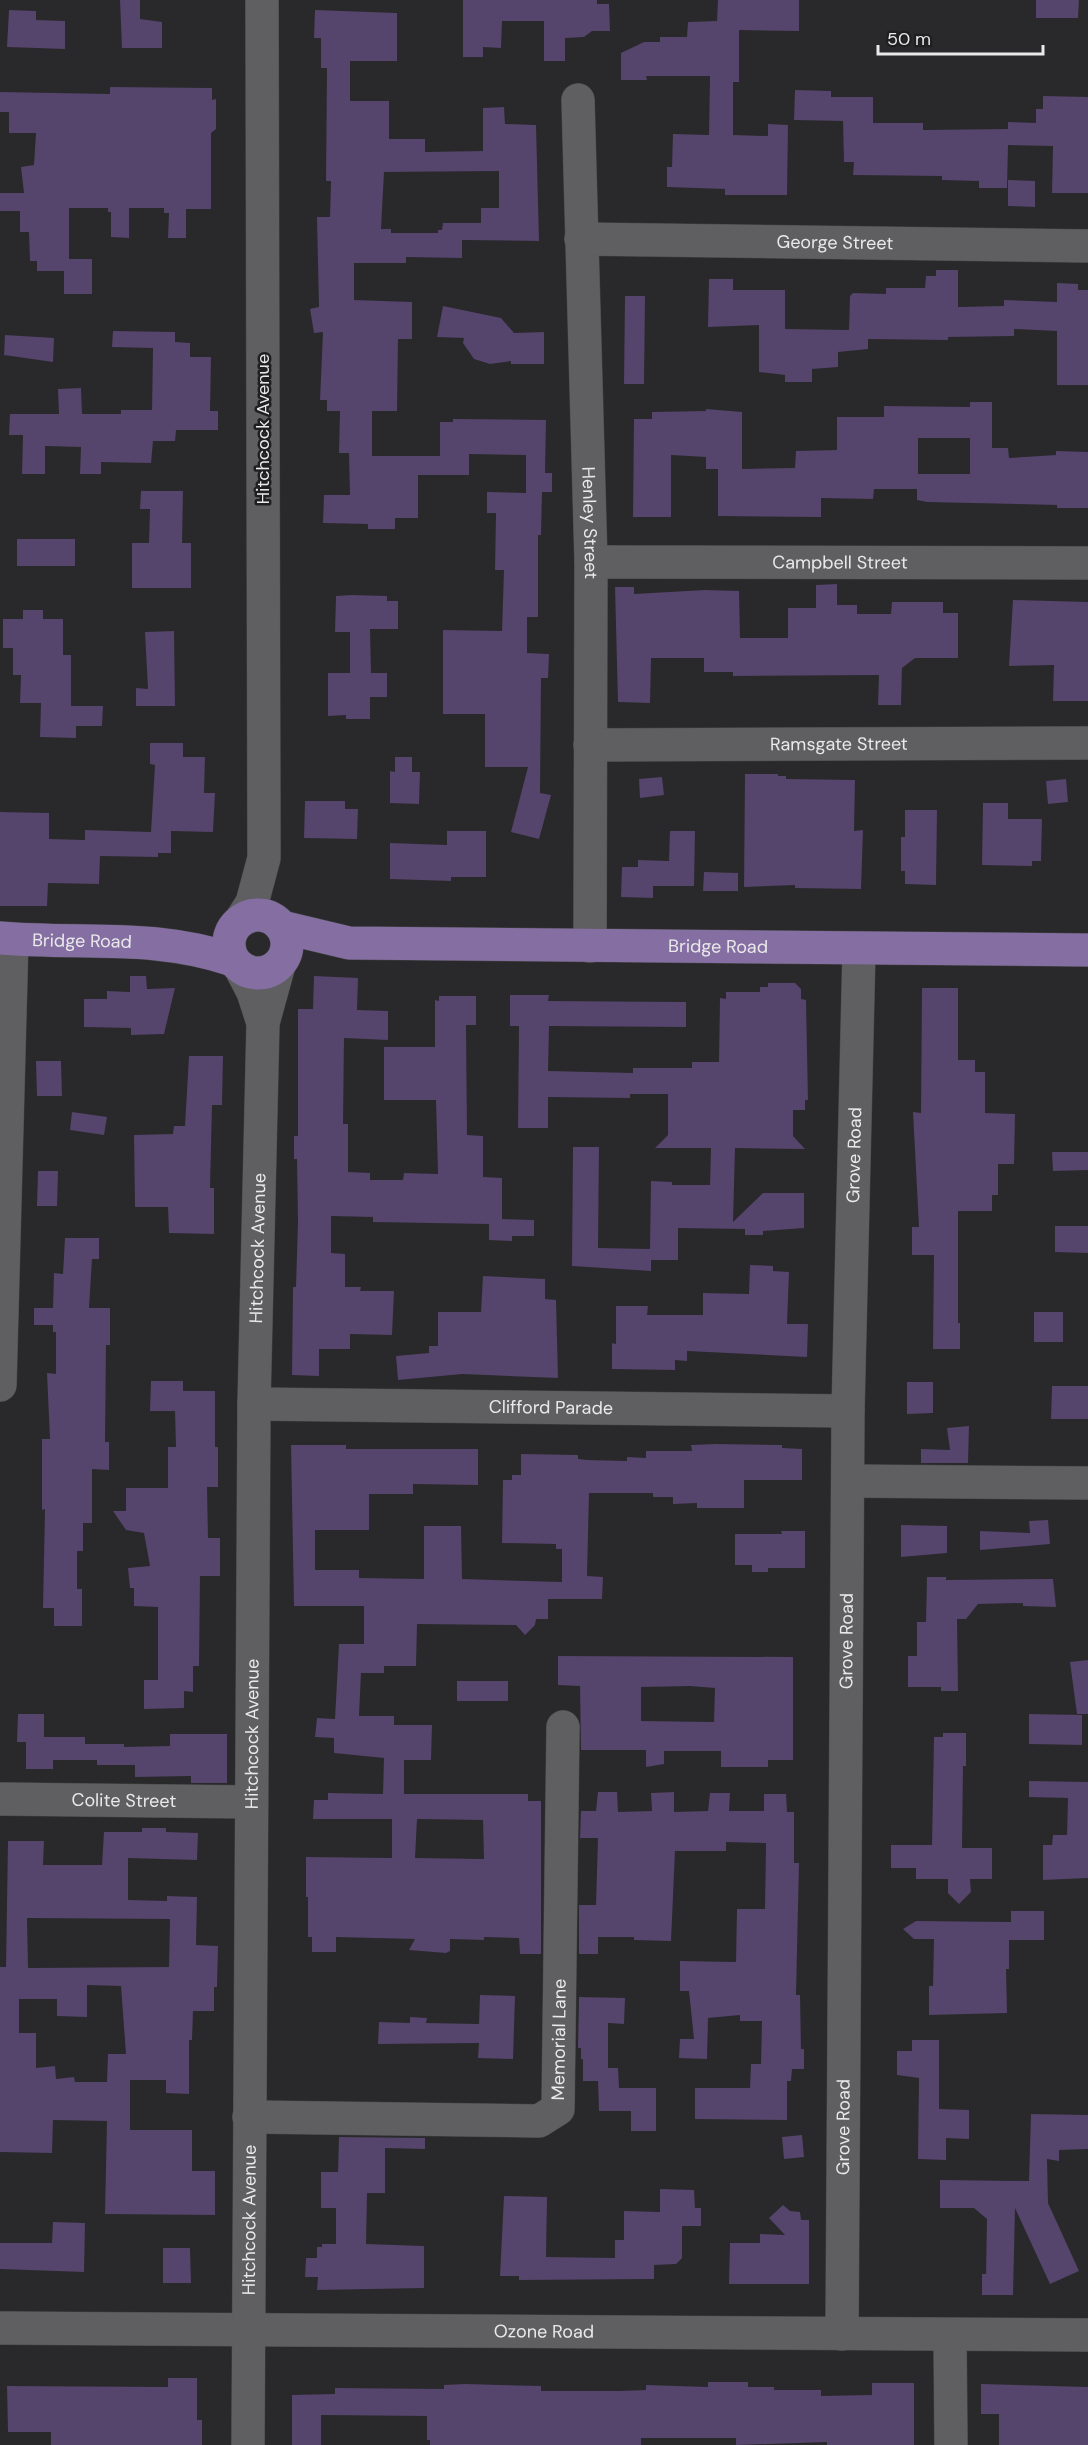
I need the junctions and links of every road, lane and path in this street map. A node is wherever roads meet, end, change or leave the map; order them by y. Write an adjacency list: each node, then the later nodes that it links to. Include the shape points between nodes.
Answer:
1 (262, 0): 9 (street, Hitchcock Avenue)
2 (578, 100): 3 (street, Henley Street)
3 (581, 239): 4 (street, George Street); 5 (street, Henley Street)
4 (1088, 246)
5 (591, 562): 6 (street, Campbell Street); 8 (street, Henley Street)
6 (1088, 563)
7 (1088, 743): 8 (street, Ramsgate Street)
8 (591, 745): 15 (street, Henley Street)
9 (264, 858): 10 (street, Hitchcock Avenue, via 259,884); 11 (street, Hitchcock Avenue)
10 (239, 922): 11 (main road, via 258,915); 13 (main road, Bridge Road); 19 (main road, via 228,941)
11 (278, 924): 14 (main road, Bridge Road); 18 (main road, via 287,944)
12 (4, 940): 13 (main road, Bridge Road); 21 (street)
13 (152, 942): 19 (main road, Bridge Road, via 210,952)
14 (349, 943): 15 (main road, Bridge Road); 18 (main road, Bridge Road)
15 (591, 946): 16 (main road, Bridge Road)
16 (859, 950): 17 (main road, Bridge Road); 23 (street, Grove Road)
17 (1088, 950)
18 (280, 963): 19 (main road, via 261,974); 20 (street, Hitchcock Avenue)
19 (237, 964): 20 (street, Hitchcock Avenue, via 253,992)
20 (263, 1023): 22 (street, Hitchcock Avenue)
21 (0, 1385)
22 (254, 1404): 23 (street, Clifford Parade); 28 (street, Hitchcock Avenue)
23 (848, 1411): 24 (street, Grove Road)
24 (849, 1481): 25 (street); 32 (street, Grove Road)
25 (1088, 1483)
26 (563, 1727): 29 (street, Memorial Lane, via 558,2109 540,2121)
27 (0, 1799): 28 (street, Colite Street)
28 (250, 1802): 29 (street, Hitchcock Avenue)
29 (249, 2117): 31 (street, Hitchcock Avenue)
30 (0, 2328): 31 (street, Ozone Road)
31 (248, 2328): 32 (street, Ozone Road); 35 (street, Hitchcock Avenue)
32 (842, 2334): 33 (street, Ozone Road)
33 (950, 2335): 34 (street, Ozone Road); 36 (street)
34 (1088, 2335)
35 (248, 2445)
36 (951, 2445)

